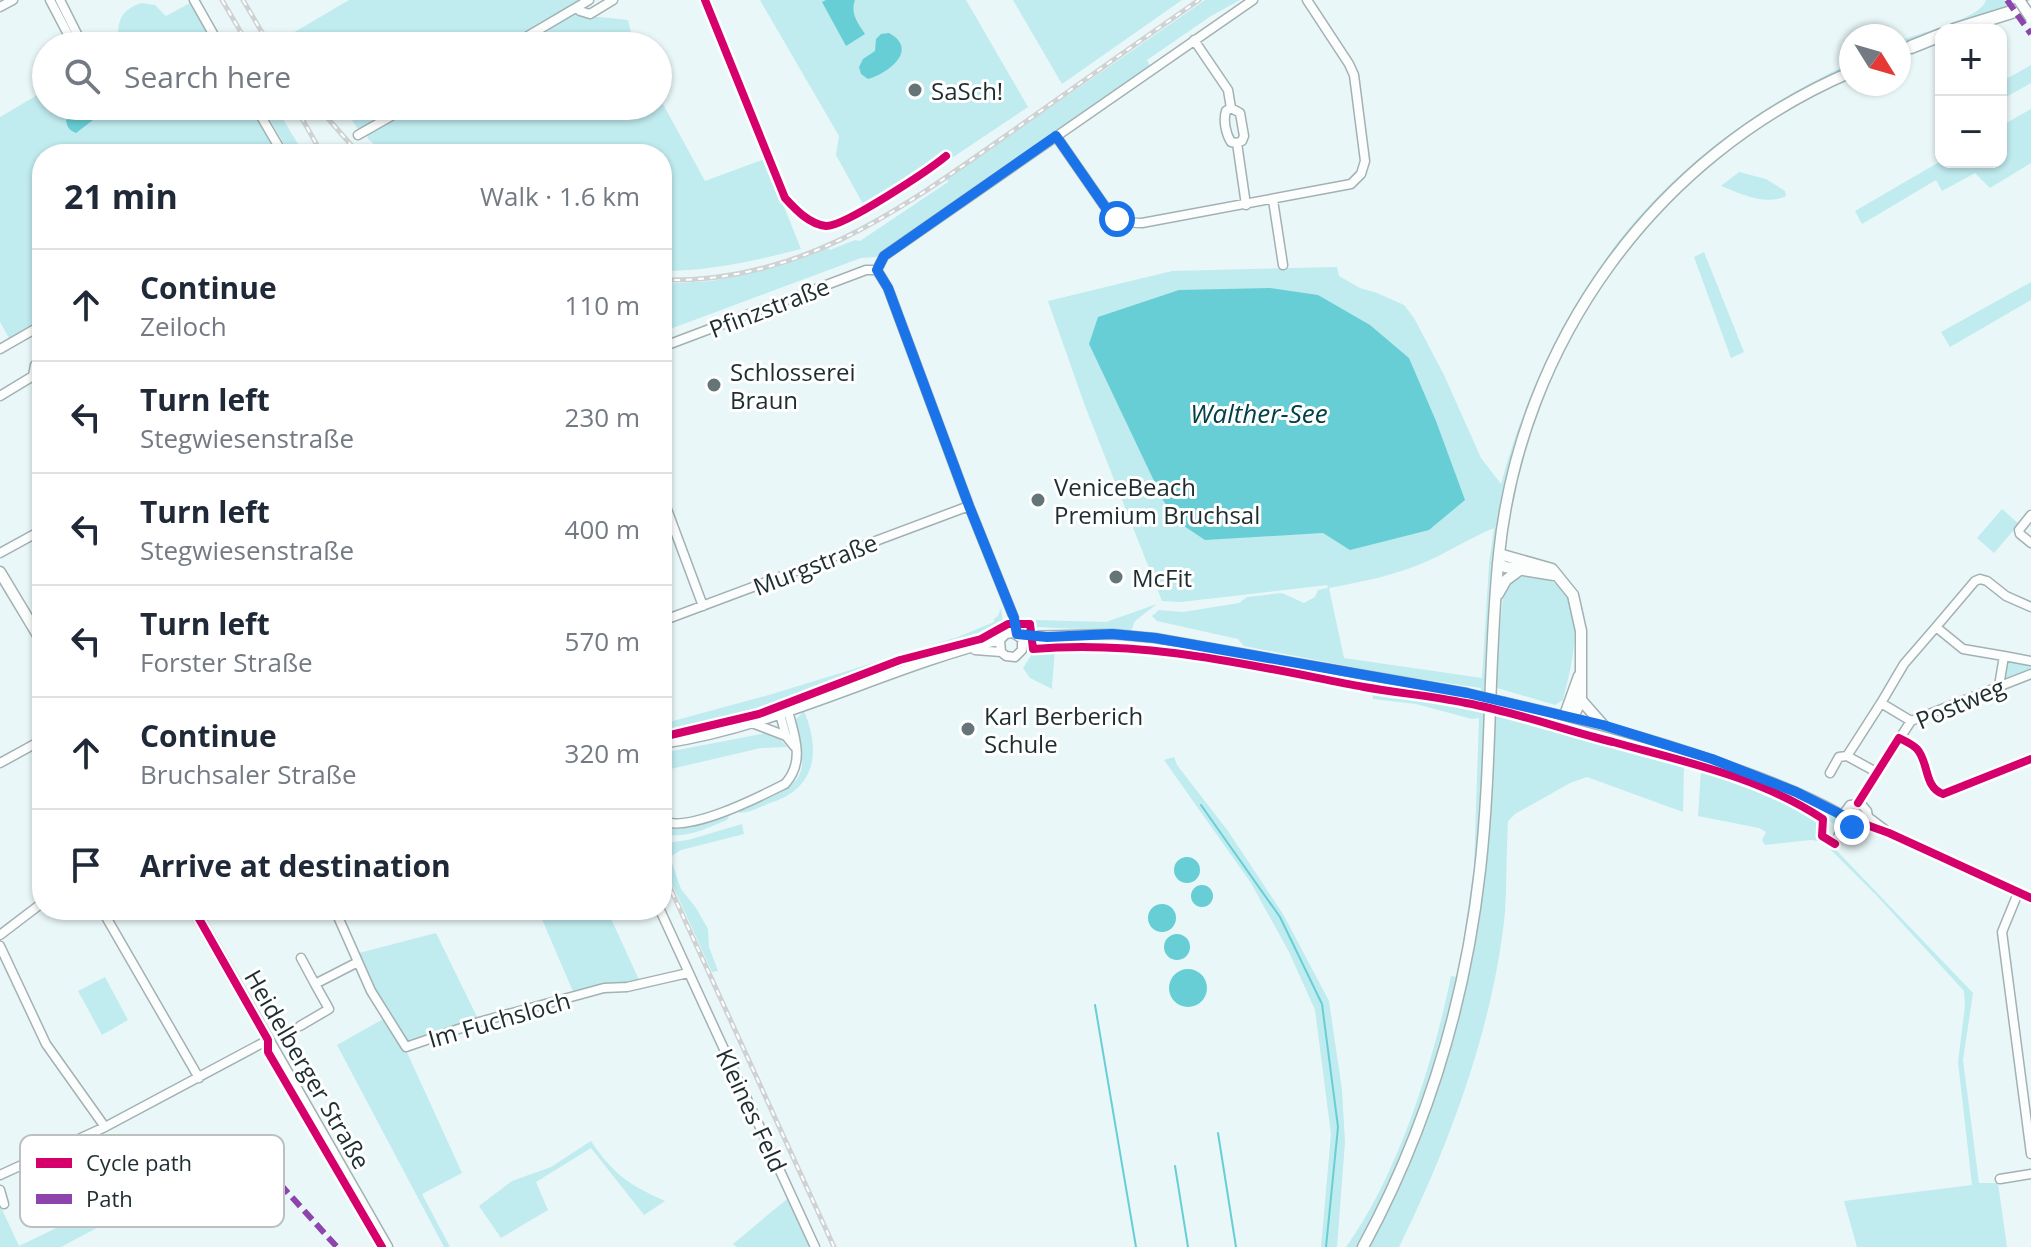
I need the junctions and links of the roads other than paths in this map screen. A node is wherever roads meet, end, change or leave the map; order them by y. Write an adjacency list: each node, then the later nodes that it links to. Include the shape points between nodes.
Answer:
1 (13, 0): 12 (street)
2 (50, 0): 17 (street)
3 (60, 0): 18 (street)
4 (194, 0): 19 (street)
5 (589, 0): 13 (street)
6 (613, 0): 13 (street, via 590,14)
7 (705, 0): 32 (street, via 785,198 798,212 827,226 846,219)
8 (1253, 0): 22 (street)
9 (1307, 0): 33 (street, via 1354,75 1365,161 1351,184)
10 (2019, 0): 14 (main road, bridge)
11 (2031, 2): 15 (highway)
12 (0, 7)
13 (577, 7): 20 (street)
14 (2031, 16): 16 (highway)
15 (1970, 24)
16 (2000, 24)
17 (67, 32)
18 (76, 32)
19 (212, 32)
20 (535, 32)
21 (1935, 39): 23 (highway)
22 (1194, 40): 25 (street, via 1228,90); 29 (street)
23 (1911, 47)
24 (1839, 78): 48 (main road, via 1788,102 1727,143 1660,204 1612,260 1571,323 1538,393 1514,467)
25 (1231, 108): 30 (street, via 1224,117 1228,137); 30 (street, via 1240,113 1244,136)
26 (263, 120): 31 (street)
27 (384, 120): 28 (street)
28 (358, 135)
29 (1056, 136): 34 (street, via 1108,211 1128,223); 36 (street, via 884,256)
30 (1237, 143): 34 (street)
31 (276, 144)
32 (946, 156)
33 (1273, 200): 34 (street); 35 (street)
34 (1246, 205)
35 (1283, 265)
36 (877, 270): 38 (street, Pfinzstraße); 42 (street)
37 (32, 331): 39 (street)
38 (672, 343)
39 (0, 349)
40 (32, 377): 41 (street)
41 (0, 396)
42 (969, 506): 53 (street, Murgstraße); 55 (street)
43 (2031, 515): 46 (street, via 2019,530)
44 (672, 523): 53 (street)
45 (32, 535): 47 (street)
46 (2031, 543)
47 (0, 553)
48 (1498, 559): 49 (main road); 51 (main road, via 1544,565); 52 (main road)
49 (1521, 569): 51 (main road); 52 (main road, via 1506,580)
50 (0, 572): 57 (main road)
51 (1560, 577): 67 (main road, via 1579,615)
52 (1495, 599): 117 (main road, via 1471,940 1443,1060 1414,1140)
53 (703, 606): 56 (street, Murgstraße)
54 (2031, 607): 58 (street, via 1980,579)
55 (1010, 610): 59 (street); 60 (street)
56 (672, 617)
57 (32, 625)
58 (1936, 627): 65 (street, via 1963,649); 71 (street, via 1904,664)
59 (1018, 635): 60 (street); 61 (street); 62 (street)
60 (1003, 637): 63 (street); 64 (street)
61 (1047, 637): 62 (street); 73 (street, bridge, via 1155,638)
62 (1023, 647): 64 (street, via 1015,657)
63 (970, 649): 64 (street); 72 (street)
64 (1001, 652)
65 (2004, 656): 66 (street); 69 (street)
66 (2031, 661)
67 (1579, 674): 70 (main road); 73 (main road)
68 (2031, 674): 69 (street, Postweg)
69 (1999, 686): 74 (street, Postweg)
70 (1581, 700): 73 (main road); 76 (main road)
71 (1881, 703): 74 (street); 82 (street)
72 (784, 712): 75 (street); 77 (street); 81 (street)
73 (1569, 716): 76 (street)
74 (1911, 721): 78 (street, Postweg)
75 (752, 723): 77 (street); 79 (street)
76 (1603, 725): 88 (street, via 1712,759 1823,803)
77 (786, 736): 81 (street)
78 (1899, 738): 83 (street, via 1917,749 1933,788 1943,794); 86 (street, Postweg)
79 (672, 743)
80 (32, 745): 84 (street)
81 (795, 748): 89 (street, via 798,763 785,784 689,823)
82 (1847, 756): 85 (street, via 1839,757); 86 (street)
83 (2031, 759)
84 (0, 763)
85 (1830, 773)
86 (1878, 773): 87 (street, Postweg)
87 (1864, 813): 88 (street); 88 (street); 90 (street, via 1889,833)
88 (1847, 818)
89 (672, 824)
90 (2018, 893): 91 (street); 108 (street, via 2002,932)
91 (2031, 898)
92 (32, 911): 97 (street)
93 (108, 920): 105 (street)
94 (200, 920): 104 (main road, Heidelberger Straße)
95 (339, 920): 100 (street, Im Fuchsloch)
96 (664, 920): 101 (street, Kleines Feld)
97 (0, 935)
98 (0, 946): 106 (street, via 46,1044)
99 (301, 958): 102 (street)
100 (358, 962): 101 (street, Im Fuchsloch, via 406,1047 604,988); 102 (street)
101 (688, 973): 116 (street, Kleines Feld)
102 (315, 984): 103 (street, via 329,1009)
103 (300, 1026)
104 (268, 1040): 105 (street); 115 (main road, Heidelberger Straße)
105 (199, 1078): 106 (street)
106 (105, 1127): 107 (street)
107 (88, 1135)
108 (2031, 1154)
109 (20, 1166): 111 (street)
110 (2031, 1174): 112 (street)
111 (0, 1175)
112 (2000, 1179)
113 (0, 1190): 114 (street)
114 (4, 1204)
115 (387, 1247)
116 (815, 1247)
117 (1363, 1247)

